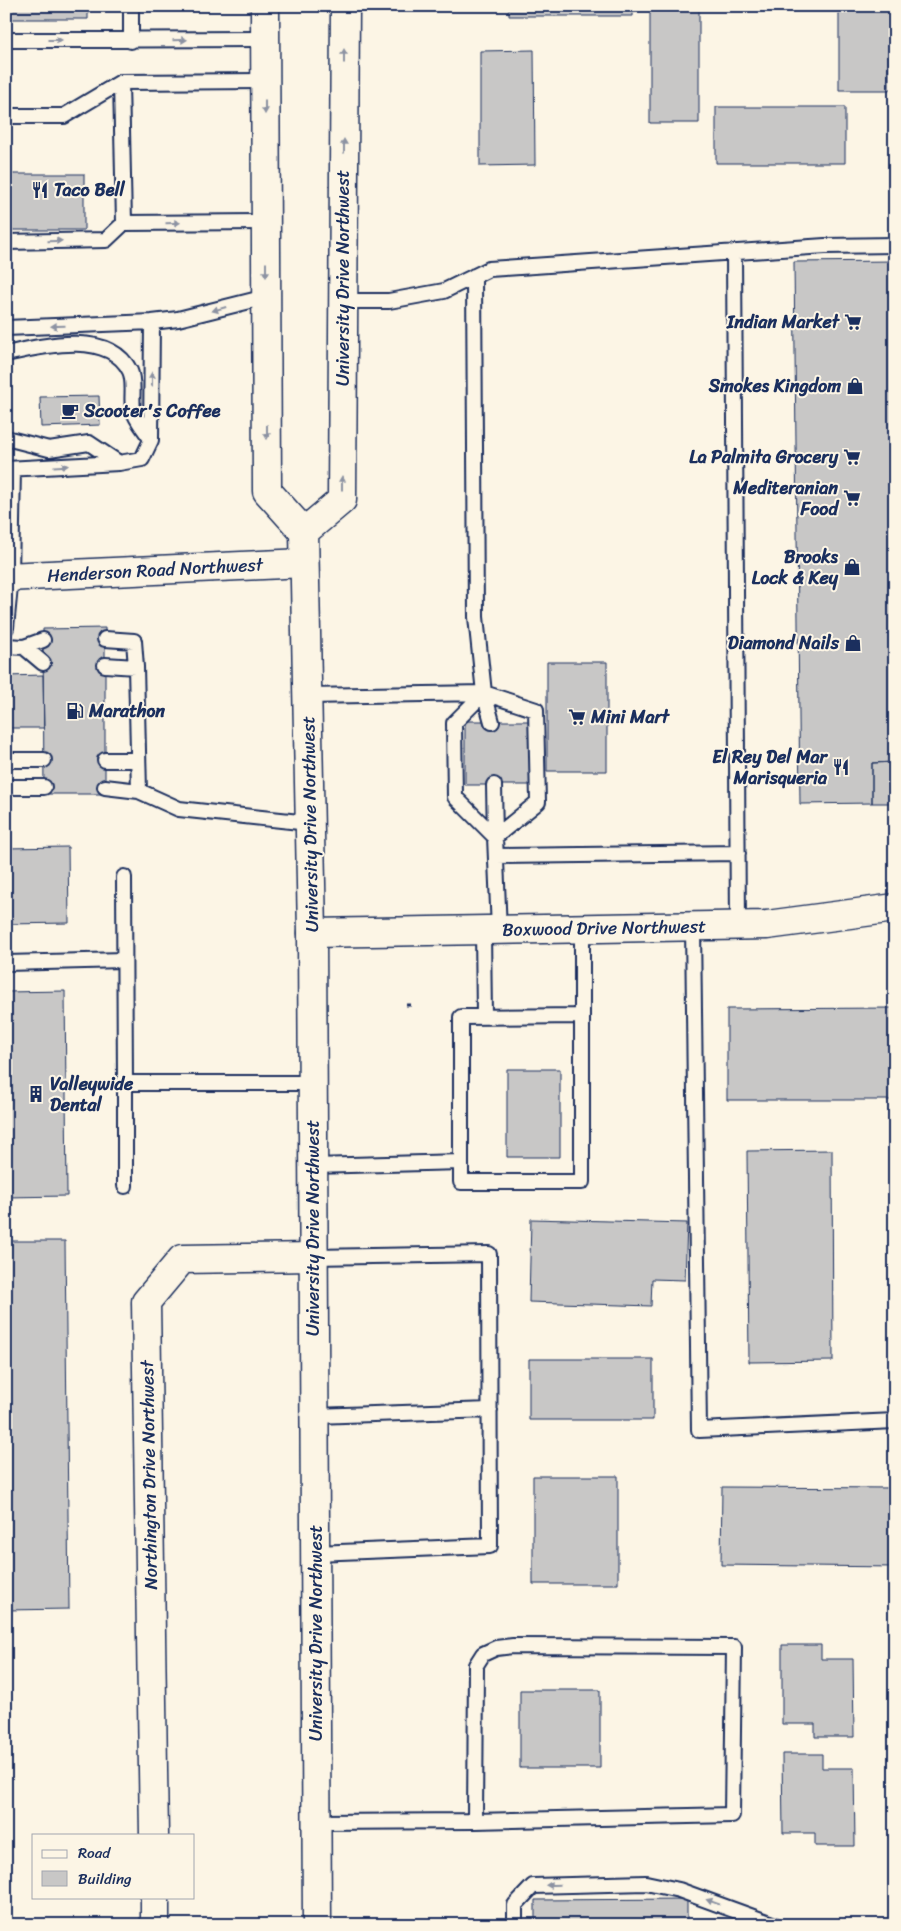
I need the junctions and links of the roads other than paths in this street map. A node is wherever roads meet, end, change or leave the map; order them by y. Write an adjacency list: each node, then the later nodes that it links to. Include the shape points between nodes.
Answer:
1 (131, 6): 6 (lane)
2 (264, 6): 4 (main road)
3 (345, 6): 17 (main road, University Drive Northwest, one-way to 3)
4 (265, 39): 6 (lane, one-way to 4); 7 (main road)
5 (6, 40): 6 (lane, one-way to 6)
6 (131, 41)
7 (265, 81): 8 (lane); 10 (main road, one-way to 10)
8 (122, 82): 9 (lane, via 64,116); 11 (lane)
9 (6, 116)
10 (266, 222): 11 (lane, one-way to 10); 16 (main road, one-way to 16)
11 (124, 223): 12 (lane, one-way to 11, via 106,240)
12 (6, 242)
13 (895, 244): 14 (lane)
14 (734, 252): 15 (lane, via 489,269); 50 (lane)
15 (474, 276): 17 (lane, via 444,290 398,300); 36 (lane, via 476,618)
16 (266, 297): 18 (lane, one-way to 18, via 178,319); 25 (main road, one-way to 25, via 267,491)
17 (343, 301): 25 (main road, University Drive Northwest, one-way to 17, via 342,500)
18 (152, 322): 19 (lane, one-way to 19); 22 (lane, one-way to 18)
19 (6, 328)
20 (6, 354): 22 (lane, via 41,346 84,344 115,352 130,372 134,411)
21 (6, 438): 23 (lane, via 49,448 89,443)
22 (151, 440): 23 (lane, via 142,459)
23 (119, 463): 24 (lane, one-way to 23)
24 (9, 469): 27 (lane)
25 (304, 532): 26 (main road, University Drive Northwest)
26 (304, 563): 27 (main road, Henderson Road Northwest); 37 (main road, University Drive Northwest)
27 (9, 576): 28 (lane)
28 (6, 628)
29 (105, 639): 35 (lane, via 134,641)
30 (43, 640): 32 (lane)
31 (6, 646): 32 (lane)
32 (24, 647): 33 (lane)
33 (43, 663)
34 (105, 665): 35 (lane)
35 (136, 667): 42 (lane)
36 (484, 693): 37 (lane); 38 (lane); 49 (lane, via 454,723 455,797); 49 (lane, via 536,710 538,802)
37 (307, 696): 48 (main road, University Drive Northwest)
38 (492, 722)
39 (6, 760): 40 (lane)
40 (44, 760)
41 (105, 760): 42 (lane)
42 (138, 760): 47 (lane)
43 (494, 785): 49 (lane)
44 (6, 787): 45 (lane)
45 (44, 787)
46 (105, 787): 47 (lane)
47 (139, 791): 48 (lane, via 179,809)
48 (309, 823): 58 (main road, University Drive Northwest)
49 (495, 837): 51 (lane)
50 (738, 853): 51 (lane); 55 (lane)
51 (496, 856): 57 (lane)
52 (124, 877): 59 (lane)
53 (895, 908): 55 (main road, Boxwood Drive Northwest)
54 (693, 926): 55 (main road, Boxwood Drive Northwest); 56 (main road, Boxwood Drive Northwest); 71 (lane, via 699,1430)
55 (738, 926)
56 (582, 928): 57 (main road, Boxwood Drive Northwest); 61 (lane)
57 (490, 930): 58 (main road, Boxwood Drive Northwest); 62 (lane)
58 (312, 934): 64 (main road, University Drive Northwest)
59 (124, 960): 60 (lane); 63 (lane)
60 (6, 963)
61 (582, 1016): 62 (lane); 65 (lane, via 582,1182 461,1182)
62 (484, 1017): 65 (lane, via 461,1017)
63 (125, 1084): 64 (lane); 67 (lane)
64 (312, 1084): 66 (main road, University Drive Northwest)
65 (461, 1162): 66 (lane)
66 (313, 1166): 68 (main road, University Drive Northwest)
67 (125, 1186)
68 (314, 1257): 69 (lane, via 489,1254); 70 (main road, University Drive Northwest); 75 (main road, Northington Drive Northwest, via 182,1259 146,1302)
69 (490, 1410): 70 (lane); 72 (lane, via 490,1546)
70 (315, 1416): 72 (main road, University Drive Northwest)
71 (895, 1421)
72 (315, 1553): 74 (main road, University Drive Northwest)
73 (475, 1821): 73 (lane, via 476,1665 482,1654 514,1646 734,1647 732,1815); 74 (lane)
74 (317, 1822): 78 (main road, University Drive Northwest)
75 (154, 1834)
76 (155, 1898): 77 (main road)
77 (156, 1925)
78 (317, 1925)
79 (515, 1925): 80 (lane, one-way to 79, via 679,1890 646,1884 533,1886 515,1905)
80 (775, 1925)

